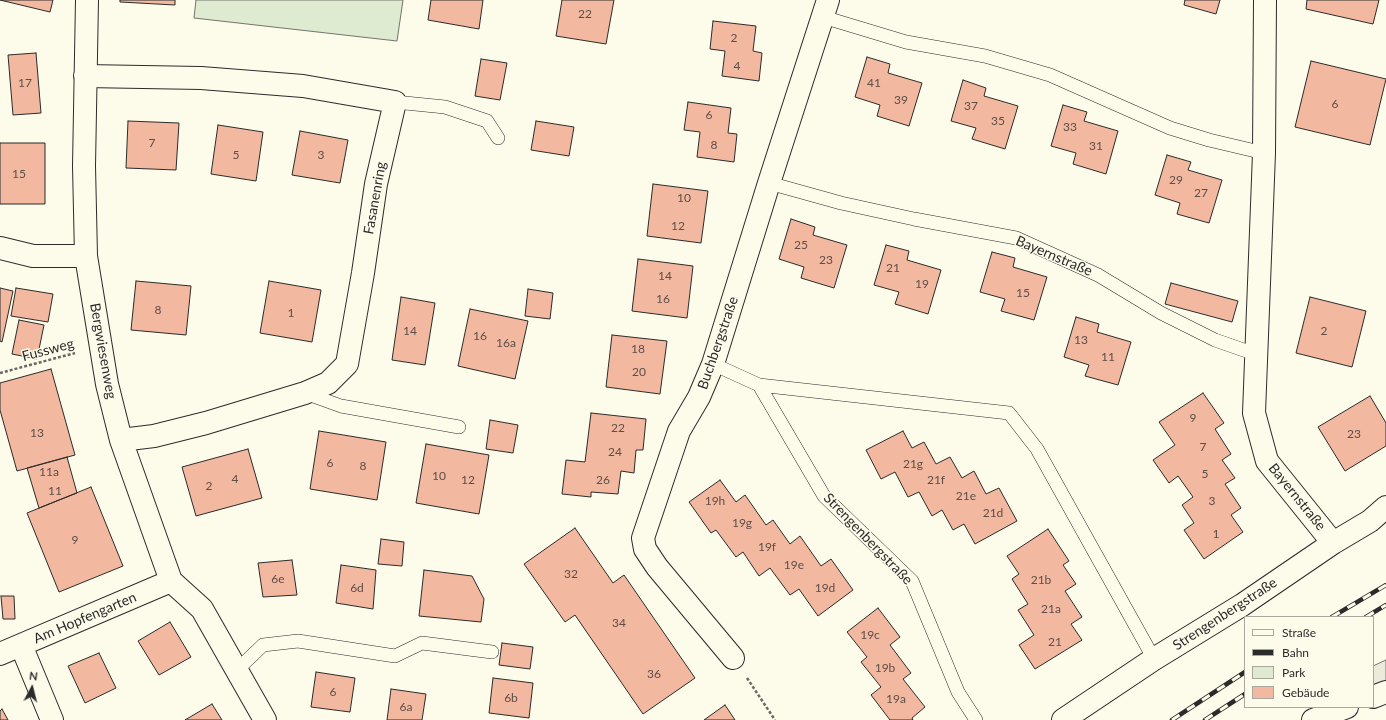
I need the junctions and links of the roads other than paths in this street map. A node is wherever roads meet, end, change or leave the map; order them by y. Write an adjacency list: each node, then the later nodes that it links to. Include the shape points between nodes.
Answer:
1 (87, 0): 4 (street, Bergwiesenweg)
2 (1265, 0): 7 (street, Bayernstraße)
3 (826, 8): 7 (lane, via 906,42 985,56 1050,75 1170,128); 8 (street, Buchbergstraße)
4 (85, 76): 5 (street, via 201,78 303,86); 10 (street, Bergwiesenweg)
5 (395, 102): 6 (lane, via 445,107 487,121); 14 (street, Fasanenring, via 376,184 364,273 347,364 328,383)
6 (498, 138)
7 (1264, 153): 11 (street, Bayernstraße)
8 (768, 182): 11 (lane, Bayernstraße, via 855,206 1016,238 1098,275 1161,313 1215,340); 12 (street, Buchbergstraße)
9 (0, 248): 10 (street, via 33,256)
10 (86, 256): 16 (street, Bergwiesenweg, via 107,384)
11 (1255, 354): 18 (street, Bayernstraße, via 1254,413 1267,461)
12 (713, 364): 13 (lane); 23 (street, Buchbergstraße, via 699,397 679,431 643,538 645,549 657,566)
13 (759, 385): 24 (lane, via 1009,413 1037,449); 31 (lane, Strengenbergstraße, via 824,496 912,581 958,692)
14 (305, 393): 15 (lane, via 341,406); 16 (street, Fasanenring, via 206,423 154,436)
15 (459, 427)
16 (122, 440): 19 (street, Bergwiesenweg)
17 (1386, 507): 18 (street, Strengenbergstraße, via 1370,522)
18 (1333, 543): 24 (street, Strengenbergstraße, via 1242,605)
19 (171, 581): 20 (street, Am Hopfengarten); 25 (street, Bergwiesenweg, via 202,609)
20 (22, 645): 22 (street, Am Hopfengarten); 29 (street)
21 (492, 652): 25 (lane, via 422,643 395,656 298,641 263,645)
22 (0, 654)
23 (733, 658)
24 (1154, 659): 32 (street, Strengenbergstraße)
25 (238, 670): 30 (street, Bergwiesenweg)
26 (1386, 692): 27 (street)
27 (1374, 697)
28 (1344, 708): 33 (street)
29 (52, 720)
30 (266, 720)
31 (976, 720)
32 (1064, 720)
33 (1313, 720)

